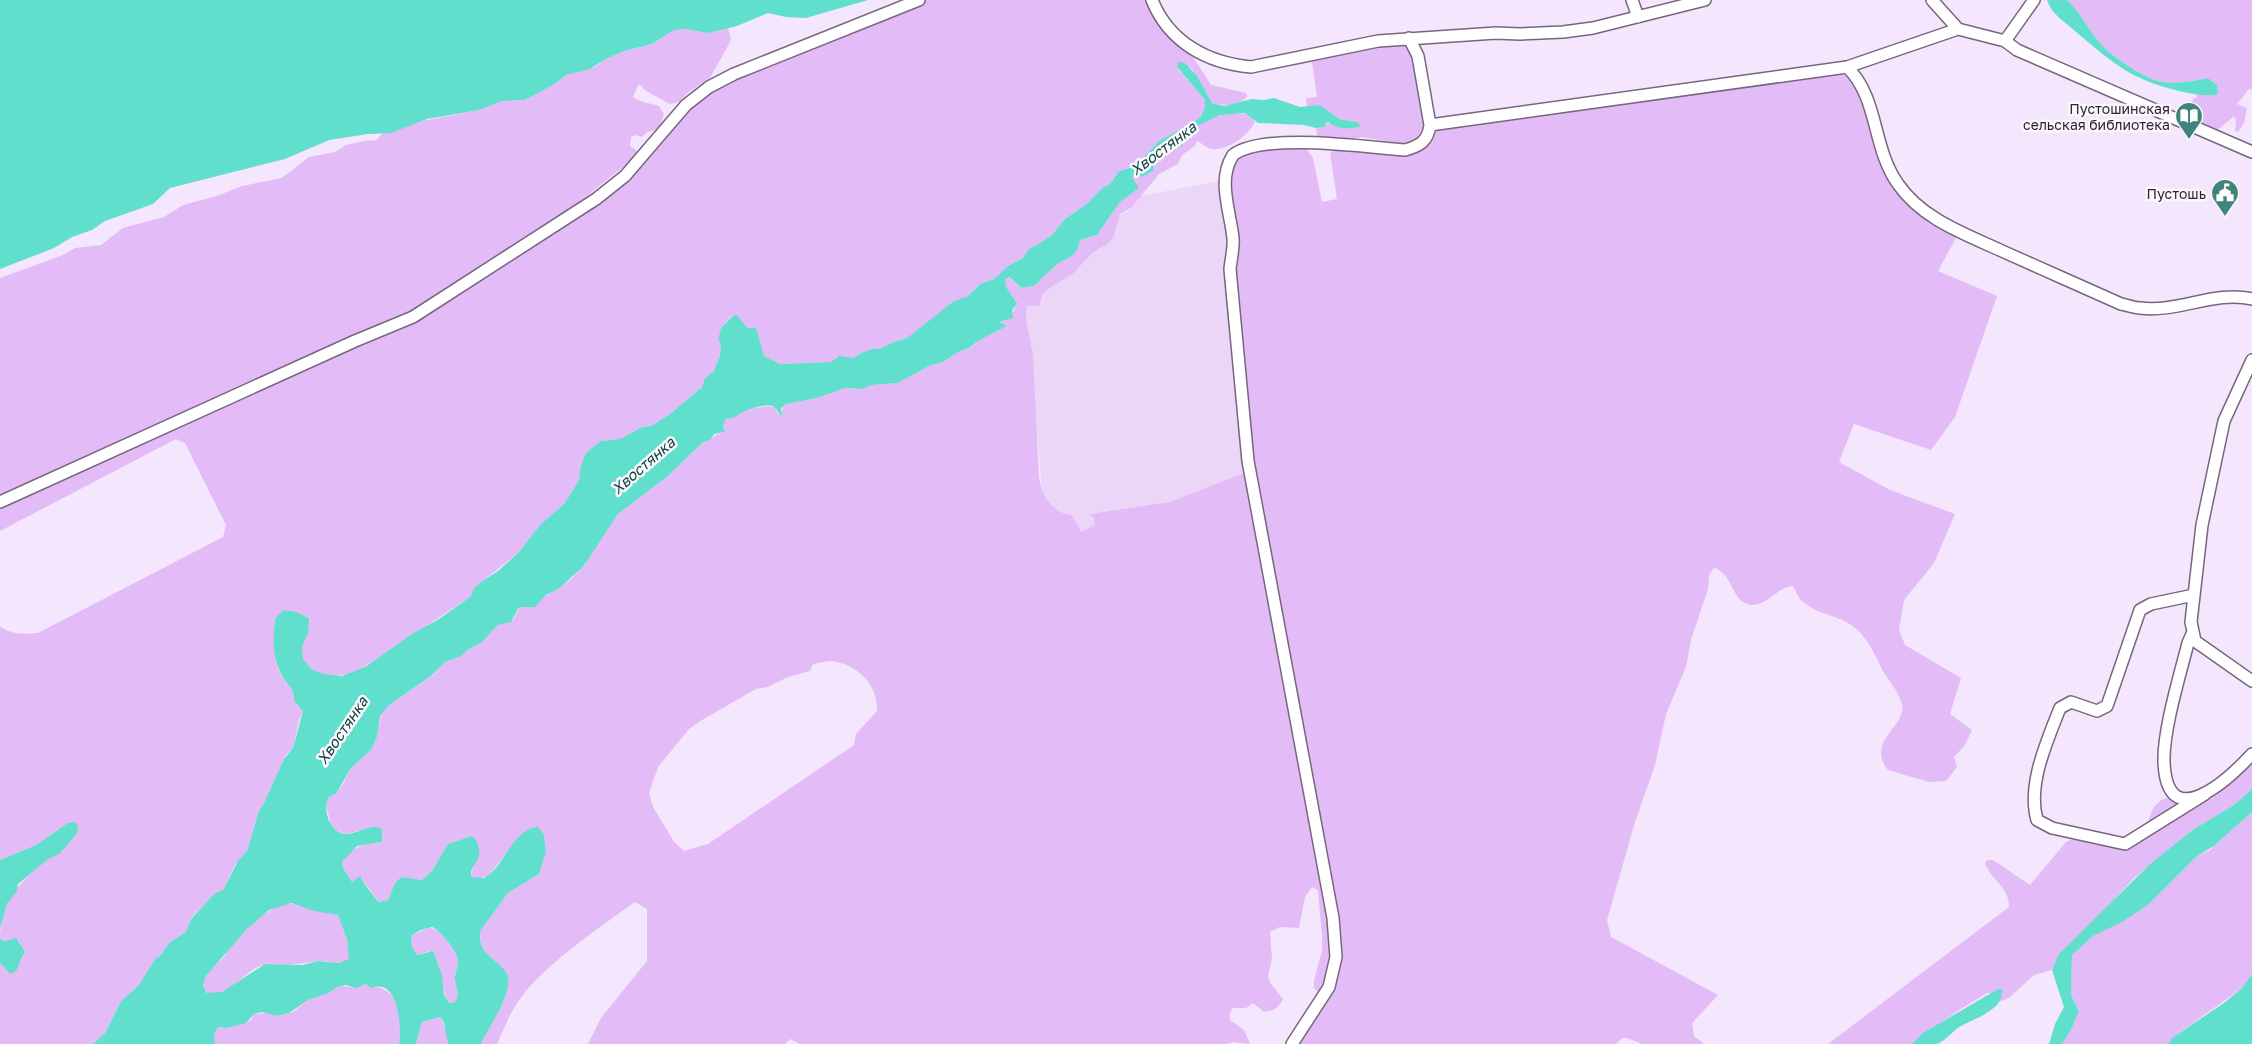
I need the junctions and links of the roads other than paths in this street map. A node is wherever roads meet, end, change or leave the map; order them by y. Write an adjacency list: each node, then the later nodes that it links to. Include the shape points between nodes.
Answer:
1 (919, 0): 16 (street, via 709,87 686,104 625,176 596,199 413,317)
2 (1152, 0): 9 (street, via 1165,25 1181,40 1201,55 1230,65 1266,65 1335,48)
3 (1632, 0): 7 (street)
4 (1705, 0): 7 (street)
5 (1932, 0): 8 (street)
6 (2034, 0): 10 (street)
7 (1638, 17): 9 (street, via 1564,32 1496,32)
8 (1958, 29): 10 (street); 11 (street)
9 (1410, 38): 12 (street, via 1418,56)
10 (2005, 41): 13 (street, via 2017,50)
11 (1847, 67): 12 (street); 14 (street, via 1859,80 1881,153 1897,184 1940,222 2121,304 2140,308 2166,307 2236,295)
12 (1430, 124): 22 (street, via 1423,143 1405,150 1289,142 1270,144 1239,150 1225,172 1233,240 1230,269 1248,460 1333,918 1336,957 1329,988)
13 (2252, 152)
14 (2252, 298)
15 (2252, 360): 17 (street, via 2224,421 2202,525)
16 (0, 502)
17 (2194, 595): 18 (street); 21 (street, via 2151,604 2140,610 2107,706 2097,711 2071,702 2060,708 2040,758 2034,812 2037,820 2052,828 2125,844)
18 (2192, 634): 19 (street, via 2202,646); 21 (street, via 2175,698 2164,761 2166,778 2177,797 2185,800)
19 (2252, 681)
20 (2252, 754): 21 (street)
21 (2205, 794)
22 (1292, 1044)

